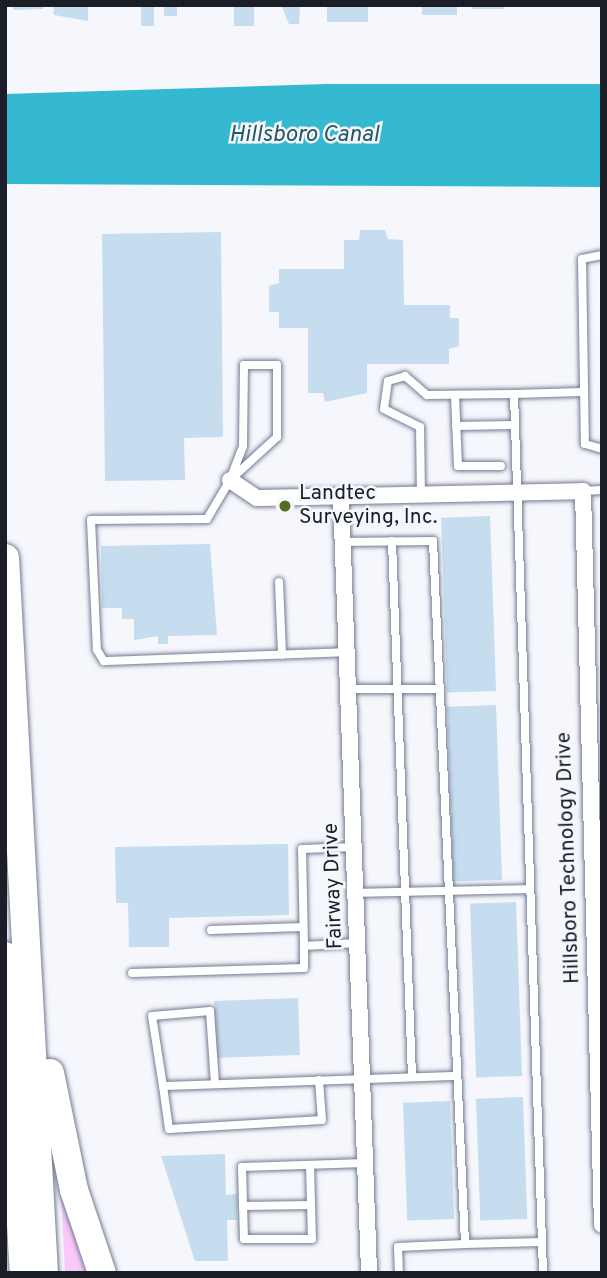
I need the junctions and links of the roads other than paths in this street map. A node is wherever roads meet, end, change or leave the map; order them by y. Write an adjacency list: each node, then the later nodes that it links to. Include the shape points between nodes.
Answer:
1 (602, 255): 2 (lane, via 582,259)
2 (582, 392): 3 (lane); 7 (lane, via 584,444)
3 (514, 394): 4 (lane); 5 (lane)
4 (455, 395): 6 (lane); 12 (lane, via 427,395 405,376 383,389 384,410 420,427)
5 (514, 425): 6 (lane); 13 (lane)
6 (456, 426): 8 (lane, via 458,466)
7 (602, 449)
8 (501, 466)
9 (230, 480): 9 (lane, via 277,437 277,365 244,365 243,446); 14 (street, via 257,498); 20 (lane, via 207,519 91,520 97,650 104,661)
10 (602, 490): 11 (lane)
11 (583, 491): 13 (street); 21 (street, Hillsboro Technology Drive)
12 (421, 496): 13 (street); 14 (street)
13 (517, 496): 28 (lane)
14 (341, 497): 16 (street, Fairway Drive)
15 (392, 541): 16 (lane); 24 (lane); 25 (lane, via 433,541)
16 (342, 542): 19 (street, Fairway Drive)
17 (5, 558): 38 (highway)
18 (279, 583): 20 (lane)
19 (350, 652): 20 (lane); 23 (street, Fairway Drive)
20 (282, 655)
21 (585, 675): 22 (lane); 27 (street, Hillsboro Technology Drive)
22 (602, 675)
23 (351, 689): 24 (lane); 26 (street, Fairway Drive)
24 (398, 689): 25 (lane); 29 (lane)
25 (439, 689): 30 (lane)
26 (354, 847): 31 (street, Fairway Drive); 32 (lane, via 302,849)
27 (596, 869): 39 (street, Hillsboro Technology Drive)
28 (528, 889): 30 (lane); 52 (lane)
29 (405, 891): 30 (lane); 31 (lane); 41 (lane)
30 (446, 891): 40 (lane)
31 (355, 893): 34 (street, Fairway Drive)
32 (303, 927): 33 (lane); 35 (lane)
33 (211, 930)
34 (357, 943): 35 (lane); 42 (street, Fairway Drive)
35 (303, 946): 37 (lane, via 303,968)
36 (5, 956): 54 (highway)
37 (132, 973)
38 (32, 974): 55 (highway); 56 (highway, via 65,1157)
39 (599, 1042): 46 (street, Hillsboro Technology Drive)
40 (456, 1076): 41 (lane); 53 (lane)
41 (412, 1077): 42 (lane)
42 (362, 1078): 43 (lane); 47 (street, Fairway Drive)
43 (319, 1080): 44 (lane); 45 (lane, via 322,1120 169,1129)
44 (215, 1084): 45 (lane); 45 (lane, via 210,1011 152,1016)
45 (163, 1086)
46 (599, 1092): 51 (street, Hillsboro Technology Drive)
47 (365, 1163): 48 (lane); 57 (street, Fairway Drive)
48 (310, 1165): 49 (lane); 50 (lane, via 242,1167)
49 (311, 1205): 50 (lane); 50 (lane, via 312,1239 244,1238)
50 (243, 1206)
51 (602, 1225)
52 (541, 1242): 53 (lane); 59 (lane)
53 (465, 1244): 58 (lane, via 398,1247)
54 (24, 1273)
55 (44, 1273)
56 (102, 1273)
57 (369, 1273)
58 (399, 1273)
59 (543, 1273)

